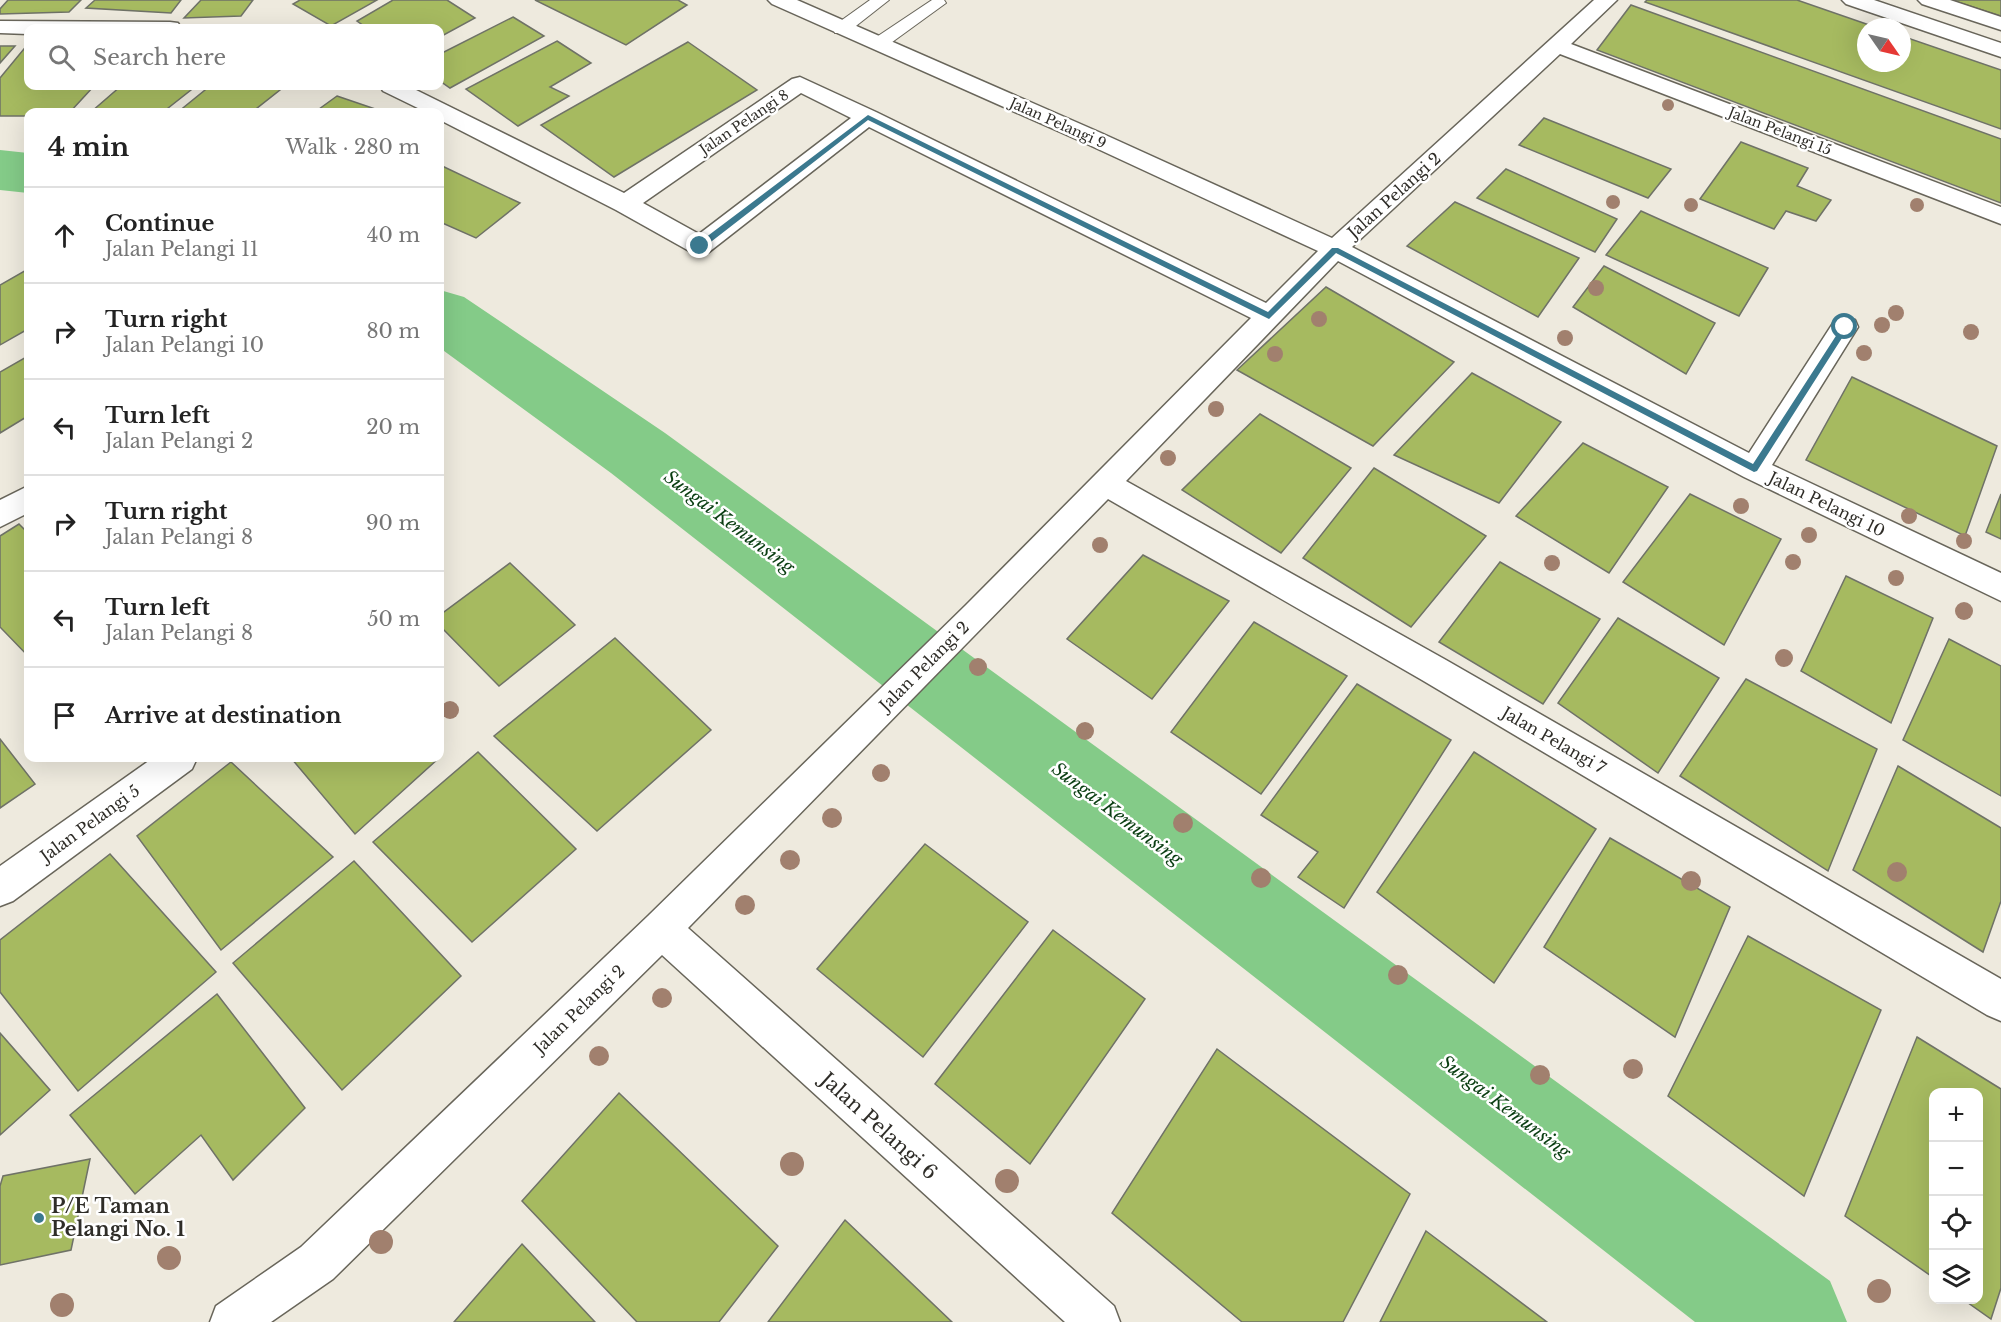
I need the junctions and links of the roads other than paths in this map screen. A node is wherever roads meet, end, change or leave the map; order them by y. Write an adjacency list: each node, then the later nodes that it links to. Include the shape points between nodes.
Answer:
1 (779, 0): 10 (street, Jalan Pelangi 9)
2 (881, 0): 10 (lane)
3 (1606, 0): 12 (street, Jalan Pelangi 2)
4 (1853, 0): 13 (street)
5 (1929, 0): 7 (street)
6 (938, 3): 11 (lane)
7 (2001, 24)
8 (0, 27): 9 (street)
9 (24, 27)
10 (841, 29): 11 (street, Jalan Pelangi 9)
11 (878, 44): 20 (street, Jalan Pelangi 9)
12 (1558, 46): 19 (street, Jalan Pelangi 15); 20 (street, Jalan Pelangi 2)
13 (2001, 50)
14 (399, 90): 15 (street)
15 (435, 108)
16 (444, 113): 18 (street)
17 (868, 117): 18 (street, Jalan Pelangi 8, via 800,84); 18 (street, via 700,246); 21 (street, Jalan Pelangi 8)
18 (625, 204)
19 (2001, 216)
20 (1335, 249): 21 (street, Jalan Pelangi 2); 23 (street, Jalan Pelangi 10)
21 (1269, 316): 24 (street, Jalan Pelangi 2)
22 (1845, 327): 23 (street)
23 (1754, 469): 27 (street, Jalan Pelangi 10)
24 (1105, 483): 30 (street, Jalan Pelangi 2); 31 (street, Jalan Pelangi 7)
25 (24, 500): 26 (street)
26 (0, 515)
27 (2001, 588)
28 (174, 762): 29 (street, Jalan Pelangi 5)
29 (0, 888)
30 (661, 929): 32 (street, Jalan Pelangi 2, via 317,1263); 33 (street, Jalan Pelangi 6)
31 (2001, 1001)
32 (232, 1322)
33 (1098, 1322)

